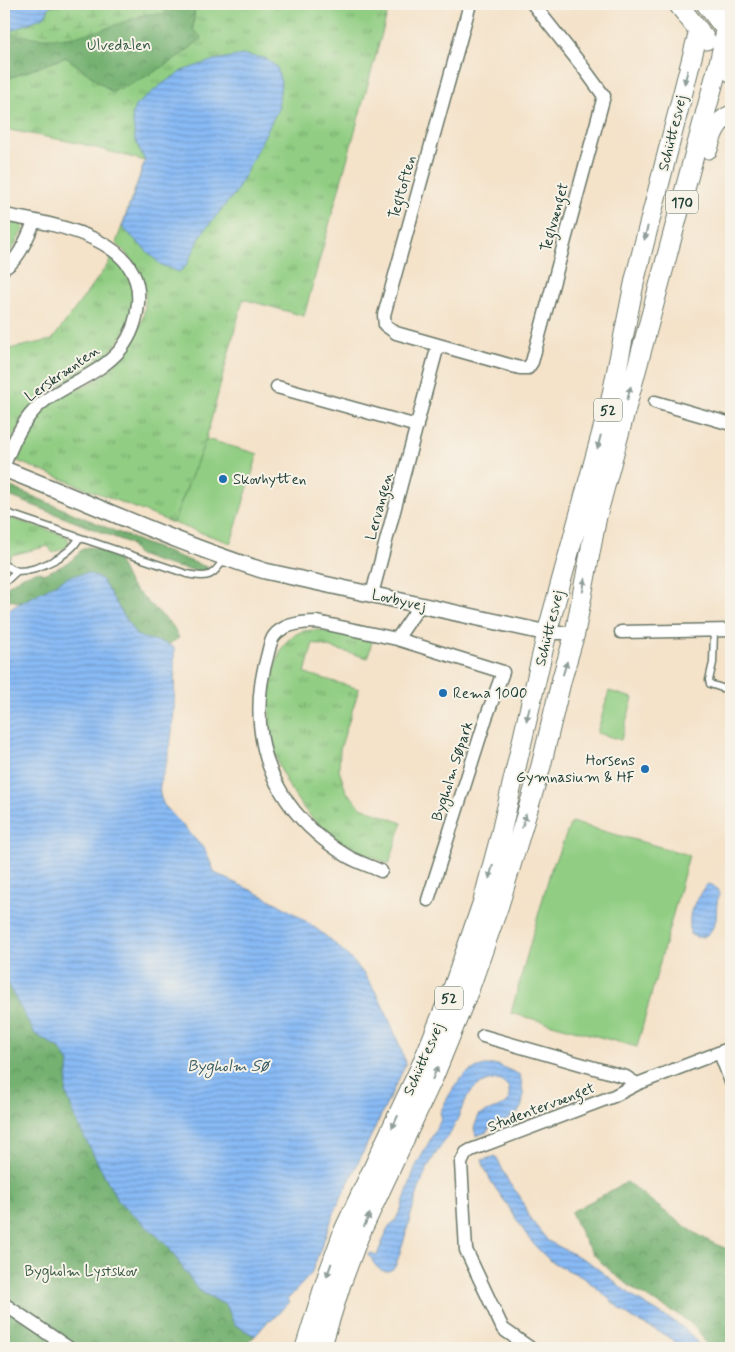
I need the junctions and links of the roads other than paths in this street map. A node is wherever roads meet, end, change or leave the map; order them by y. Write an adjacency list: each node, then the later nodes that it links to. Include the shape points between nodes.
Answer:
1 (470, 4): 13 (street, Tegltoften, via 384,315 385,325 396,333)
2 (533, 4): 13 (street, Teglvænget, via 604,96 535,352 528,368 520,368)
3 (678, 4): 6 (main road)
4 (706, 4): 5 (main road); 6 (main road, Schüttesvej)
5 (730, 27): 7 (main road, Schüttesvej / 170)
6 (699, 30): 7 (main road); 30 (main road, Schüttesvej / 52, one-way to 30, via 635,279 611,399)
7 (726, 66): 12 (main road, Schüttesvej / 170)
8 (731, 115): 12 (main road, Schüttesvej, via 720,122 712,134 685,232)
9 (4, 215): 10 (street, Lerskrænten)
10 (35, 221): 11 (street, via 18,255); 18 (street, Lerskrænten, via 90,236 110,246 124,259 138,287 137,315 132,332 109,361 46,400 31,414 22,426)
11 (4, 268)
12 (651, 313): 31 (main road, Schüttesvej / 52, one-way to 12, via 597,516)
13 (438, 345): 17 (street, Lervangen)
14 (277, 387): 17 (street)
15 (655, 402): 16 (street)
16 (731, 424)
17 (417, 426): 25 (street, Lervangen)
18 (4, 467): 21 (street, Lovbyvej)
19 (4, 512): 20 (lane)
20 (79, 538): 21 (lane, via 200,577 216,571); 23 (lane, via 76,545 51,562)
21 (225, 558): 25 (street, Lovbyvej, via 265,571)
22 (4, 565): 23 (lane)
23 (18, 571): 24 (lane)
24 (4, 583)
25 (372, 594): 26 (street, Lovbyvej)
26 (420, 606): 30 (street, Lovbyvej); 32 (street)
27 (714, 630): 28 (street); 29 (street); 33 (lane, via 710,684)
28 (731, 630)
29 (620, 632)
30 (547, 633): 31 (street, Lovbyvej); 42 (main road, Schüttesvej / 52, one-way to 42, via 480,910 422,1066 344,1230)
31 (575, 633): 43 (main road, Schüttesvej / 52, one-way to 31, via 359,1236 434,1076 472,982 541,766)
32 (397, 639): 34 (street, Bygholm Søpark, via 316,622 287,627 275,635 270,646 259,703 263,745 269,768 282,793 321,838 348,856); 35 (street, Bygholm Søpark, via 503,672)
33 (731, 691)
34 (381, 871)
35 (428, 900)
36 (483, 1036): 39 (street, Studentervænget, via 590,1063)
37 (726, 1050): 38 (street, Studentervænget); 39 (street, Studentervænget)
38 (731, 1082)
39 (638, 1084): 44 (street, Studentervænget, via 466,1153 461,1163 466,1250 503,1329)
40 (4, 1304): 41 (street)
41 (69, 1348)
42 (306, 1348)
43 (321, 1348)
44 (530, 1348)

